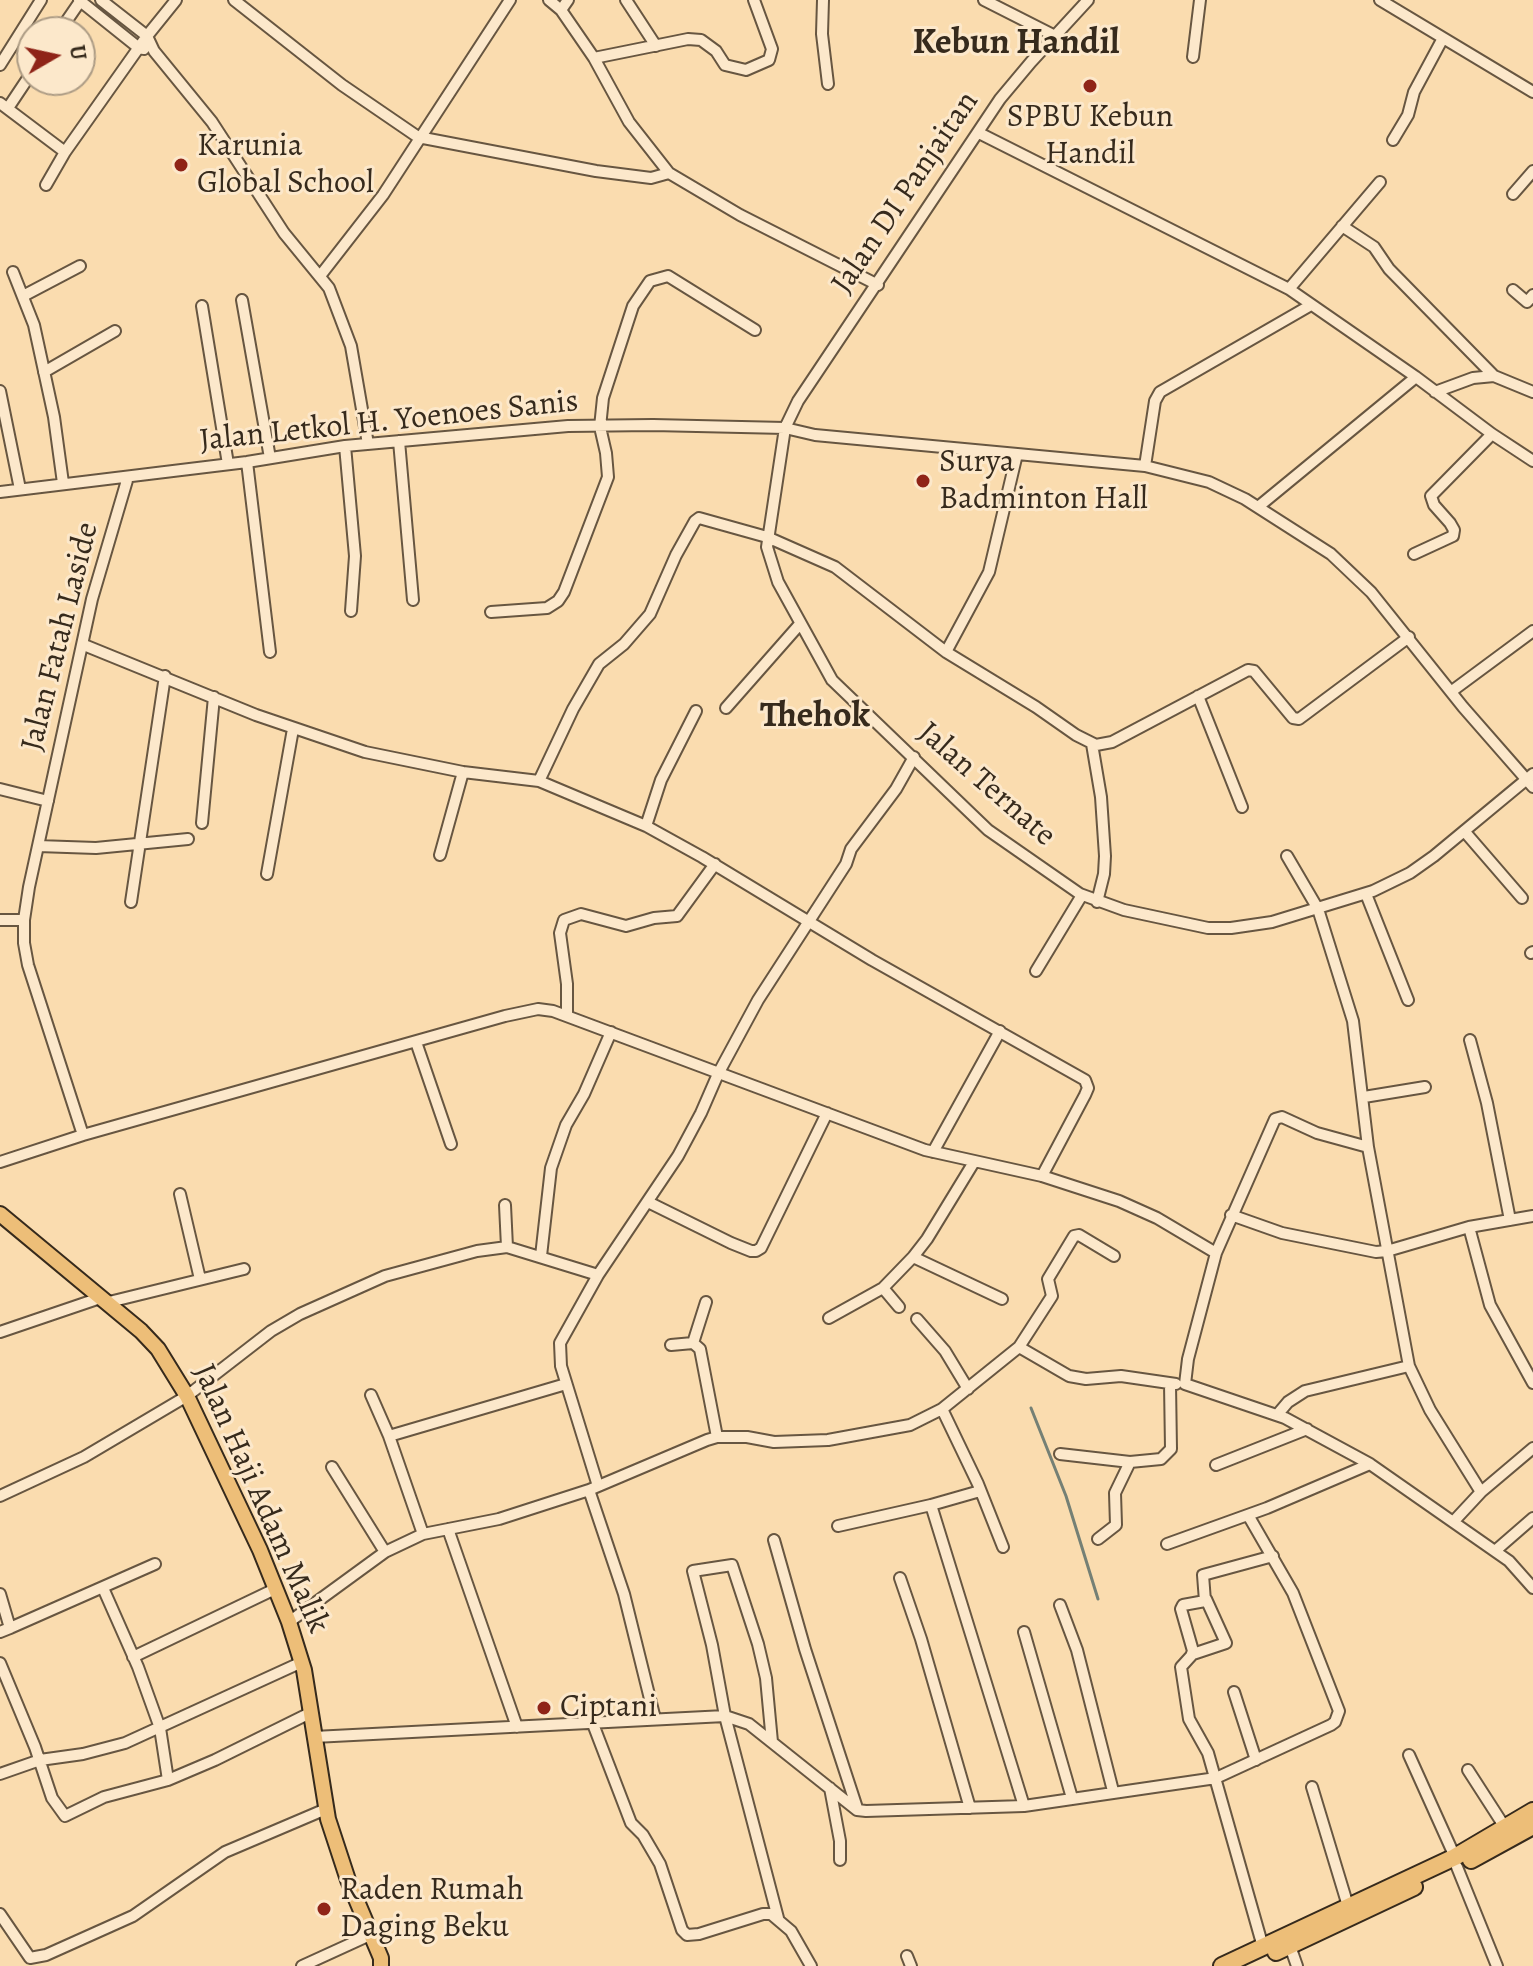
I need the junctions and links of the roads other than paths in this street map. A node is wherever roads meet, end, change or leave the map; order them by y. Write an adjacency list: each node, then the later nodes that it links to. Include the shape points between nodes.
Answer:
1 (41, 0): 24 (street)
2 (80, 0): 20 (street)
3 (101, 0): 16 (street)
4 (176, 0): 16 (street)
5 (234, 0): 29 (street)
6 (510, 0): 29 (street)
7 (549, 0): 15 (street)
8 (626, 0): 19 (street)
9 (754, 0): 19 (street, via 772,49 769,60 746,70 725,65 701,40)
10 (823, 0): 25 (street)
11 (984, 0): 17 (street)
12 (1088, 0): 17 (street, Jalan DI Panjaitan)
13 (1200, 0): 22 (street)
14 (1380, 0): 18 (street)
15 (565, 5): 23 (street)
16 (147, 36): 20 (street); 21 (street)
17 (1055, 36): 28 (street, Jalan DI Panjaitan, via 1006,92)
18 (1443, 38): 26 (street); 30 (street)
19 (656, 46): 23 (street)
20 (139, 48): 21 (street); 31 (street)
21 (154, 51): 40 (street, via 212,122 284,233)
22 (1193, 57)
23 (594, 58): 33 (street, via 629,122)
24 (0, 65)
25 (828, 84)
26 (1533, 92)
27 (4, 106): 31 (street)
28 (979, 133): 41 (street, Jalan DI Panjaitan); 42 (street)
29 (418, 137): 33 (street, via 596,171 651,178); 40 (street, via 383,195)
30 (1393, 140)
31 (65, 152): 35 (street)
32 (1533, 171): 36 (street)
33 (669, 173): 41 (street)
34 (1380, 182): 37 (street)
35 (46, 185)
36 (1513, 194)
37 (1342, 226): 42 (street); 52 (street, via 1374,247 1389,269)
38 (80, 266): 45 (street)
39 (13, 272): 45 (street)
40 (320, 276): 61 (street, via 338,305 351,346)
41 (878, 285): 58 (street, Jalan DI Panjaitan)
42 (1289, 289): 47 (street)
43 (1513, 290): 44 (street, via 1527,302)
44 (1533, 295)
45 (23, 296): 51 (street)
46 (242, 300): 64 (street)
47 (1311, 305): 53 (street); 68 (street, via 1160,392)
48 (202, 306): 67 (street)
49 (755, 330): 57 (street, via 668,276 650,281 633,306 611,369)
50 (115, 331): 51 (street)
51 (44, 372): 70 (street)
52 (1494, 376): 55 (street); 56 (street)
53 (1416, 377): 55 (street); 73 (street)
54 (0, 391): 71 (street)
55 (1435, 392): 59 (street)
56 (1533, 392)
57 (600, 427): 58 (street, Jalan Letkol H. Yoenoes Sanis); 60 (street, Jalan Letkol H. Yoenoes Sanis); 78 (street, via 608,477 564,592 547,608)
58 (785, 428): 63 (street, Jalan Letkol H. Yoenoes Sanis); 74 (street, Jalan Ternate)
59 (1492, 434): 65 (street); 75 (street, via 1431,496 1453,536)
60 (399, 441): 61 (street, Jalan Letkol H. Yoenoes Sanis); 76 (street)
61 (368, 444): 62 (street, Jalan Letkol H. Yoenoes Sanis)
62 (345, 446): 64 (street, Jalan Letkol H. Yoenoes Sanis); 77 (street, via 355,556)
63 (1017, 454): 68 (street, Jalan Letkol H. Yoenoes Sanis); 84 (street, via 989,572)
64 (270, 458): 66 (street, Jalan Letkol H. Yoenoes Sanis)
65 (1533, 461)
66 (247, 462): 67 (street, Jalan Letkol H. Yoenoes Sanis); 83 (street)
67 (228, 464): 69 (street, Jalan Letkol H. Yoenoes Sanis)
68 (1145, 466): 73 (street, Jalan Letkol H. Yoenoes Sanis, via 1209,482)
69 (128, 477): 70 (street, Jalan Letkol H. Yoenoes Sanis); 82 (street, Jalan Fatah Laside)
70 (63, 483): 71 (street, Jalan Letkol H. Yoenoes Sanis)
71 (20, 489): 72 (street, Jalan Letkol H. Yoenoes Sanis)
72 (0, 492)
73 (1258, 507): 81 (street, Jalan Letkol H. Yoenoes Sanis, via 1331,554)
74 (767, 537): 79 (street, Jalan Ternate, via 770,561); 84 (street, via 835,567); 96 (street, via 704,517 695,521 650,614 599,664)
75 (1414, 554)
76 (413, 600)
77 (351, 611)
78 (491, 612)
79 (800, 624): 89 (street); 93 (street, Jalan Ternate, via 832,680)
80 (1533, 631): 86 (street)
81 (1409, 637): 86 (street, Jalan Letkol H. Yoenoes Sanis); 87 (street, via 1299,719 1251,670)
82 (84, 645): 85 (street); 98 (street, Jalan Fatah Laside)
83 (270, 652)
84 (946, 652): 92 (street)
85 (165, 676): 88 (street); 105 (street)
86 (1452, 691): 95 (street, Jalan Letkol H. Yoenoes Sanis)
87 (1198, 696): 92 (street, via 1112,742); 99 (street)
88 (214, 697): 91 (street); 100 (street)
89 (726, 708)
90 (696, 711): 101 (street, via 661,780)
91 (293, 729): 94 (street, via 365,752); 109 (street)
92 (1092, 744): 114 (street, via 1105,856)
93 (914, 757): 111 (street, Jalan Ternate, via 988,830); 118 (street)
94 (463, 772): 96 (street); 106 (street)
95 (1531, 780): 102 (street, Jalan Ternate)
96 (539, 781): 101 (street)
97 (0, 789): 98 (street)
98 (48, 801): 104 (street, Jalan Fatah Laside)
99 (1242, 807)
100 (202, 823)
101 (646, 826): 108 (street)
102 (1465, 832): 110 (street, Jalan Ternate, via 1410,873); 112 (street)
103 (188, 839): 105 (street)
104 (38, 846): 105 (street); 117 (street, Jalan Fatah Laside)
105 (139, 846): 113 (street)
106 (440, 855)
107 (1287, 856): 115 (street)
108 (715, 864): 118 (street); 121 (street, via 677,916 626,926 581,914 564,920 560,933)
109 (267, 874)
110 (1366, 894): 115 (street, Jalan Ternate); 120 (street)
111 (1082, 895): 114 (street, Jalan Ternate); 119 (street)
112 (1522, 898)
113 (131, 902)
114 (1097, 902): 115 (street, Jalan Ternate, via 1208,928 1272,922)
115 (1318, 909): 128 (street, via 1353,1021)
116 (0, 920): 117 (street)
117 (24, 920): 130 (street, Jalan Fatah Laside, via 28,965)
118 (808, 921): 122 (street); 126 (street)
119 (1036, 971)
120 (1408, 1000)
121 (567, 1015): 123 (street); 125 (street, via 538,1009)
122 (1000, 1031): 133 (street); 136 (street, via 1087,1085)
123 (611, 1032): 126 (street); 148 (street, via 554,1159)
124 (1470, 1040): 143 (street)
125 (416, 1042): 130 (street); 131 (street)
126 (718, 1074): 129 (street); 138 (street)
127 (1425, 1087): 128 (street)
128 (1364, 1097): 132 (street)
129 (827, 1113): 133 (street); 138 (street, via 756,1251)
130 (83, 1135): 134 (street)
131 (451, 1144)
132 (1368, 1147): 141 (street, via 1278,1117); 146 (street)
133 (933, 1152): 135 (street)
134 (0, 1162)
135 (974, 1162): 136 (street); 150 (street)
136 (1042, 1176): 147 (street, via 1119,1201)
137 (180, 1194): 153 (street)
138 (648, 1202): 152 (street)
139 (505, 1205): 145 (street)
140 (0, 1214): 156 (main road, Jalan Haji Adam Malik)
141 (1231, 1215): 146 (street, via 1282,1233); 147 (street)
142 (1533, 1216): 143 (street)
143 (1510, 1220): 144 (street)
144 (1469, 1227): 146 (street); 165 (street, via 1490,1305)
145 (507, 1247): 148 (street); 173 (street, via 385,1276 327,1301 271,1331)
146 (1387, 1251): 166 (street)
147 (1216, 1253): 170 (street)
148 (541, 1256): 152 (street)
149 (1114, 1256): 164 (street, via 1074,1236 1048,1279 1052,1296)
150 (913, 1257): 154 (street); 155 (street)
151 (244, 1269): 153 (street)
152 (598, 1275): 168 (street, via 560,1343)
153 (200, 1279): 156 (street)
154 (883, 1288): 158 (street); 159 (street)
155 (1002, 1299)
156 (103, 1300): 161 (street); 173 (main road, Jalan Haji Adam Malik, via 158,1349)
157 (706, 1302): 162 (street)
158 (899, 1307)
159 (829, 1318)
160 (917, 1319): 171 (street)
161 (0, 1332)
162 (693, 1343): 163 (street); 178 (street, via 703,1357)
163 (671, 1345)
164 (1019, 1347): 169 (street, via 1069,1376 1121,1376); 171 (street)
165 (1528, 1359): 167 (street)
166 (1409, 1366): 175 (street, via 1305,1391); 187 (street)
167 (1533, 1383)
168 (566, 1384): 177 (street); 185 (street)
169 (1170, 1384): 170 (street); 181 (street, via 1171,1449 1161,1459)
170 (1185, 1384): 175 (street)
171 (968, 1389): 174 (street)
172 (371, 1395): 177 (street)
173 (187, 1396): 188 (street, via 84,1457); 207 (main road, Jalan Haji Adam Malik)
174 (942, 1409): 178 (street, via 898,1428 828,1440); 186 (street)
175 (1277, 1415): 176 (street)
176 (1307, 1429): 182 (street); 183 (street)
177 (389, 1436): 195 (street)
178 (717, 1437): 185 (street)
179 (1533, 1448): 187 (street)
180 (1060, 1454): 181 (street)
181 (1130, 1462): 196 (street, via 1115,1493 1116,1525)
182 (1370, 1464): 190 (street); 192 (street)
183 (1216, 1465)
184 (332, 1467): 201 (street)
185 (594, 1488): 194 (street, via 499,1519); 221 (street)
186 (980, 1491): 189 (street); 199 (street)
187 (1481, 1492): 192 (street)
188 (0, 1496)
189 (931, 1505): 193 (street); 238 (street)
190 (1248, 1515): 198 (street); 202 (street)
191 (1533, 1518): 200 (street)
192 (1454, 1521): 200 (street)
193 (838, 1526)
194 (448, 1529): 195 (street); 223 (street)
195 (423, 1534): 201 (street)
196 (1098, 1539)
197 (774, 1540): 241 (street)
198 (1167, 1544)
199 (1003, 1547)
200 (1495, 1551): 206 (street)
201 (385, 1552): 211 (street)
202 (1273, 1556): 209 (street, via 1203,1575); 229 (street, via 1339,1711 1331,1725)
203 (155, 1564): 205 (street)
204 (900, 1578): 239 (street)
205 (103, 1588): 212 (street); 215 (street)
206 (1533, 1588)
207 (275, 1589): 211 (main road, Jalan Haji Adam Malik); 215 (street)
208 (0, 1594): 212 (street)
209 (1206, 1599): 214 (street, via 1182,1607); 214 (street, via 1226,1643)
210 (1060, 1605): 236 (street, via 1077,1650)
211 (289, 1622): 216 (main road, Jalan Haji Adam Malik)
212 (5, 1630)
213 (1024, 1632): 237 (street)
214 (1193, 1654): 232 (street, via 1181,1667 1189,1719)
215 (133, 1657): 224 (street)
216 (302, 1662): 219 (main road, Jalan Haji Adam Malik); 224 (street)
217 (0, 1663): 228 (street)
218 (1234, 1692): 229 (street)
219 (312, 1712): 225 (main road, Jalan Haji Adam Malik); 233 (street)
220 (725, 1716): 221 (street); 226 (street, via 749,1724); 226 (street, via 693,1571 732,1565 766,1678); 249 (street)
221 (655, 1719): 222 (street)
222 (593, 1724): 223 (street); 249 (street, via 631,1823 660,1864 682,1930 699,1934 763,1914)
223 (517, 1727): 225 (street)
224 (160, 1728): 228 (street, via 125,1743); 233 (street)
225 (314, 1737): 240 (main road, Jalan Haji Adam Malik)
226 (772, 1742): 235 (street)
227 (1409, 1755): 246 (street)
228 (40, 1760): 231 (street); 233 (street, via 52,1798 65,1816 104,1797)
229 (1256, 1760): 232 (street)
230 (1468, 1770): 244 (street)
231 (0, 1774)
232 (1216, 1778): 236 (street); 252 (street)
233 (168, 1780)
234 (1312, 1787): 247 (street)
235 (830, 1788): 241 (street); 245 (street)
236 (1113, 1791): 237 (street)
237 (1072, 1798): 238 (street)
238 (1024, 1806): 239 (street)
239 (970, 1808): 241 (street)
240 (326, 1809): 248 (street, via 225,1852 133,1916 46,1955 30,1958); 250 (main road, Jalan Haji Adam Malik)
241 (857, 1810)
242 (1533, 1811): 244 (highway)
243 (1533, 1826): 246 (highway)
244 (1506, 1829): 246 (highway)
245 (840, 1860)
246 (1456, 1862): 247 (highway); 251 (highway); 259 (street)
247 (1348, 1906): 252 (highway)
248 (0, 1914)
249 (778, 1918): 255 (street)
250 (370, 1935): 253 (main road, Jalan Haji Adam Malik); 254 (street)
251 (1290, 1946): 257 (highway); 258 (street)
252 (1263, 1947): 256 (highway)
253 (384, 1963)
254 (302, 1966)
255 (811, 1966)
256 (1222, 1966)
257 (1245, 1966)
258 (1297, 1966)
259 (1497, 1966)

